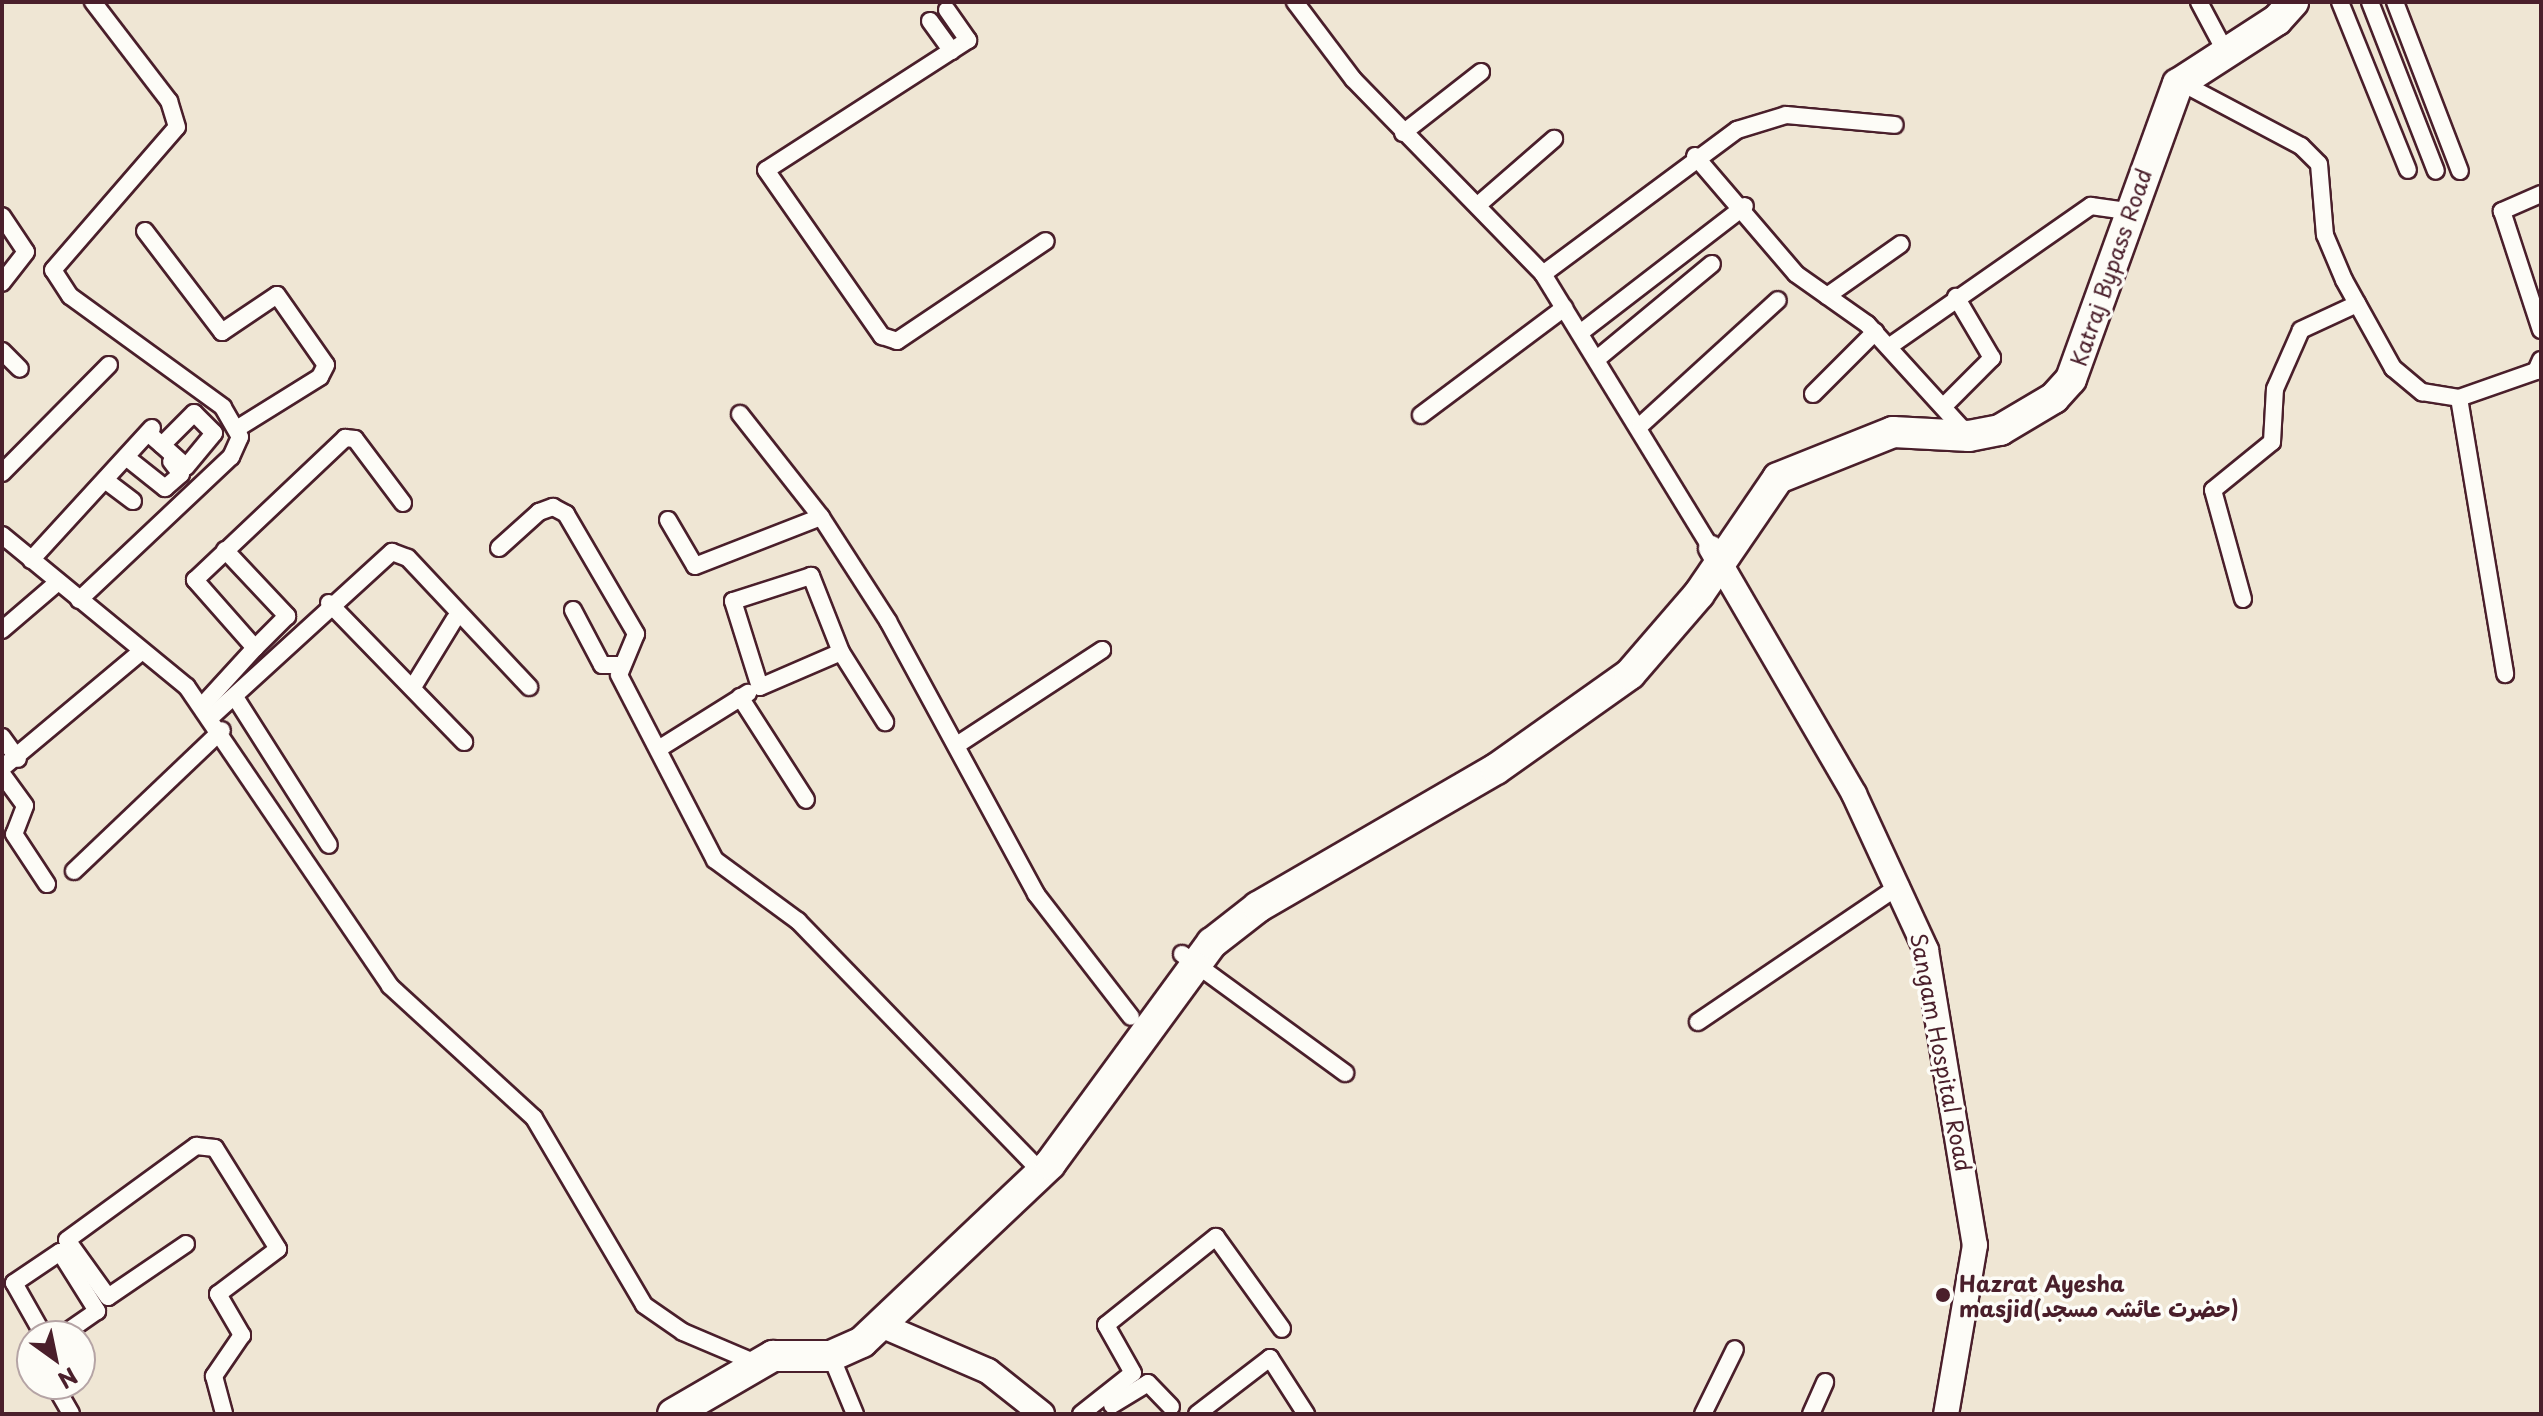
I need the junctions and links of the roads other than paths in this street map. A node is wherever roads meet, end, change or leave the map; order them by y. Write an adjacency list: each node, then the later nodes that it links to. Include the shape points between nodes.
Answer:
1 (93, 2): 53 (street, via 169,101 177,127 53,270 70,296 223,407)
2 (1295, 2): 16 (street)
3 (2199, 2): 11 (street)
4 (2320, 2): 8 (highway)
5 (2340, 2): 19 (street)
6 (2370, 2): 20 (street)
7 (2395, 2): 21 (street)
8 (2289, 8): 11 (highway)
9 (947, 10): 12 (street, via 968,40)
10 (930, 21): 12 (street)
11 (2224, 49): 14 (highway)
12 (952, 51): 28 (street, via 766,170 882,336 897,341)
13 (1481, 72): 16 (street)
14 (2172, 98): 25 (highway, Katraj Bypass Road); 36 (street, via 2301,146 2319,164 2325,235)
15 (1895, 125): 18 (street, via 1786,115 1737,130)
16 (1403, 133): 23 (street)
17 (1554, 139): 23 (street)
18 (1695, 156): 24 (street); 31 (street)
19 (2408, 170)
20 (2436, 171)
21 (2460, 171)
22 (2541, 194): 38 (street, via 2502,211)
23 (1478, 205): 31 (street)
24 (1745, 206): 33 (street, via 1796,274); 40 (street)
25 (2127, 211): 34 (street, via 2091,206); 55 (highway, Katraj Bypass Road, via 2071,379 2022,420)
26 (2, 216): 32 (street, via 26,252)
27 (145, 231): 53 (street, via 222,332 277,295 326,365 320,377)
28 (1046, 241)
29 (1901, 244): 33 (street)
30 (1712, 264): 43 (street)
31 (1543, 274): 37 (street)
32 (2, 283)
33 (1827, 296): 39 (street)
34 (1956, 297): 41 (street); 49 (street, via 1992,358)
35 (1778, 300): 52 (street)
36 (2357, 304): 48 (street, via 2393,368 2422,392); 70 (street, via 2301,330 2275,389 2272,442 2213,490)
37 (1564, 308): 40 (street); 51 (street)
38 (2541, 330)
39 (1875, 332): 41 (street); 47 (street)
40 (1580, 333): 43 (street)
41 (1890, 346): 49 (street)
42 (2, 351): 46 (street)
43 (1597, 359): 52 (street)
44 (2541, 360): 48 (street, via 2536,371)
45 (109, 365): 58 (street)
46 (20, 369)
47 (1813, 394)
48 (2459, 398): 81 (street)
49 (1944, 406): 55 (street)
50 (740, 414): 62 (street)
51 (1421, 415)
52 (1641, 425): 67 (street)
53 (238, 428): 71 (street, via 231,457)
54 (148, 433): 56 (street); 57 (street); 57 (street, via 181,471 169,488)
55 (1969, 436): 67 (highway, Katraj Bypass Road, via 1893,432 1778,478)
56 (162, 445)
57 (126, 457): 59 (street)
58 (2, 473)
59 (105, 480): 60 (street); 68 (street)
60 (133, 501)
61 (403, 503): 66 (street, via 355,439 345,438)
62 (821, 517): 63 (street, via 695,566); 91 (street)
63 (668, 520)
64 (2, 535): 68 (street)
65 (499, 548): 80 (street, via 546,508 566,514 636,634)
66 (225, 550): 76 (street, via 195,580); 76 (street, via 287,616)
67 (1715, 556): 101 (main road, Sangam Hospital Road); 102 (highway, Katraj Bypass Road, via 1661,642 1418,818 1258,907)
68 (31, 560): 69 (street)
69 (58, 582): 71 (street); 75 (street)
70 (2243, 599)
71 (79, 600): 78 (street)
72 (329, 603): 82 (street); 83 (street, via 386,553 400,553); 85 (street)
73 (573, 610): 80 (street, via 602,665)
74 (454, 620): 82 (street)
75 (2, 630)
76 (255, 648): 87 (street)
77 (1102, 650): 91 (street)
78 (142, 651): 87 (street); 93 (street)
79 (841, 652): 84 (street); 84 (street, via 811,576 744,593 733,601 733,617); 88 (street)
80 (619, 665): 92 (street)
81 (2505, 674)
82 (413, 687): 90 (street)
83 (529, 687)
84 (760, 687): 86 (street)
85 (235, 697): 87 (street); 98 (street)
86 (740, 697): 92 (street); 96 (street)
87 (212, 718): 99 (street); 114 (street, via 390,986 534,1118 636,1296 683,1332)
88 (885, 722)
89 (2, 737): 93 (street)
90 (464, 742)
91 (960, 743): 103 (street, via 1036,894)
92 (660, 748): 106 (street, via 715,860 798,921)
93 (18, 759): 94 (street)
94 (2, 768)
95 (2, 774): 97 (street, via 25,806)
96 (806, 800)
97 (8, 837): 100 (street)
98 (329, 845)
99 (74, 871)
100 (47, 884)
101 (1900, 885): 104 (street); 129 (main road, Sangam Hospital Road, via 1926,950 1973,1220 1973,1270)
102 (1188, 960): 103 (highway); 105 (street); 106 (highway, via 1050,1164)
103 (1131, 1017): 106 (highway, via 1036,1155)
104 (1698, 1022)
105 (1345, 1073)
106 (1037, 1168): 110 (highway)
107 (186, 1244): 120 (street, via 108,1297 67,1240 196,1146 215,1148 278,1249 218,1294 242,1335 214,1376)
108 (35, 1320): 109 (street, via 14,1283 60,1252 97,1311)
109 (84, 1320)
110 (881, 1325): 113 (highway); 123 (main road, via 988,1371)
111 (1282, 1329): 117 (street, via 1216,1237 1106,1325 1133,1373)
112 (1735, 1349): 127 (street)
113 (831, 1356): 114 (highway, via 787,1354); 122 (street)
114 (756, 1363): 116 (highway)
115 (1825, 1382): 128 (street)
116 (711, 1403): 121 (highway)
117 (1106, 1405): 118 (street, via 1148,1383); 124 (street)
118 (1171, 1407)
119 (1214, 1409): 125 (street); 126 (street, via 1270,1358)
120 (224, 1414)
121 (673, 1414)
122 (855, 1414)
123 (1042, 1414)
124 (1081, 1414)
125 (1197, 1414)
126 (1306, 1414)
127 (1703, 1414)
128 (1811, 1414)
129 (1946, 1414)

